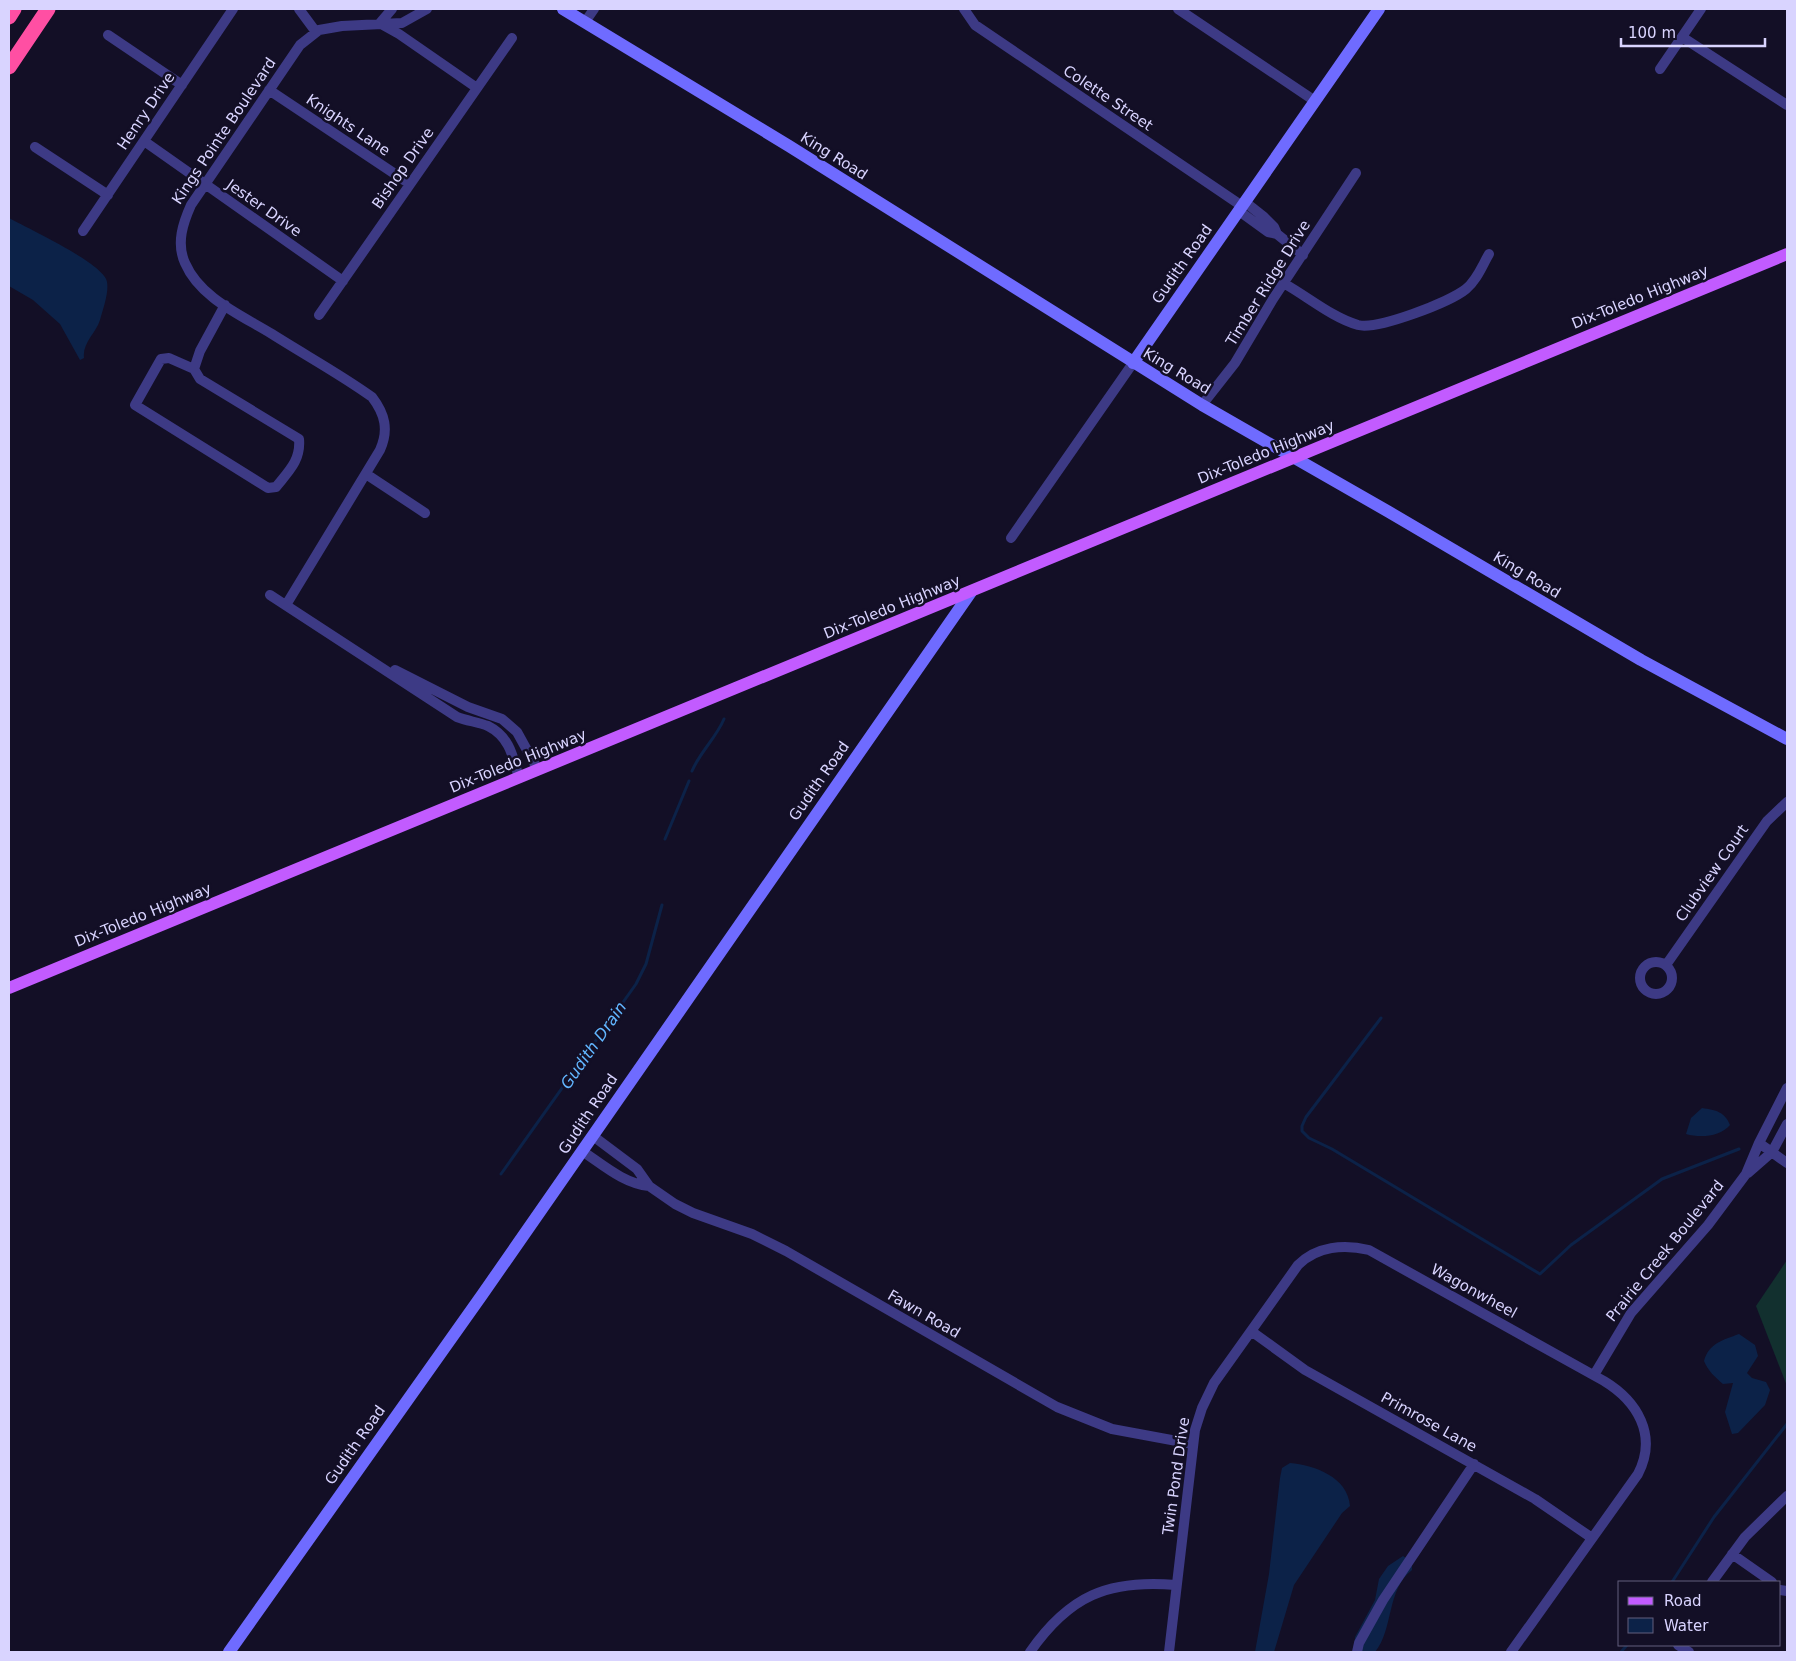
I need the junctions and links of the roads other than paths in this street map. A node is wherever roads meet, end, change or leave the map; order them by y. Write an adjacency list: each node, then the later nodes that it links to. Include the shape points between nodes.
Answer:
1 (14, 9): 13 (highway)
2 (48, 9): 20 (highway)
3 (233, 9): 22 (street, Henry Drive)
4 (299, 9): 16 (street)
5 (392, 9): 15 (street)
6 (427, 9): 15 (street, Kings Pointe Boulevard, via 402,23)
7 (563, 9): 14 (street, King Road)
8 (594, 9): 14 (street)
9 (964, 9): 33 (street, Colette Street, via 976,25)
10 (1178, 9): 25 (street)
11 (1379, 9): 25 (street, Gudith Road)
12 (1701, 9): 18 (street)
13 (9, 16)
14 (585, 22): 42 (street, King Road)
15 (380, 23): 16 (street, Kings Pointe Boulevard); 23 (street)
16 (316, 32): 24 (street, Kings Pointe Boulevard, via 300,45)
17 (108, 35): 22 (street)
18 (1682, 37): 21 (street); 26 (street)
19 (512, 38): 23 (street, Bishop Drive)
20 (9, 68)
21 (1660, 69)
22 (182, 84): 27 (street, Henry Drive)
23 (476, 88): 30 (street, Bishop Drive)
24 (269, 90): 30 (street, Knights Lane); 31 (street, Kings Pointe Boulevard)
25 (1315, 101): 33 (street, Gudith Road)
26 (1787, 105)
27 (144, 141): 31 (street, Jester Drive); 32 (street, Henry Drive)
28 (35, 147): 32 (street)
29 (1356, 174): 37 (street, Timber Ridge Drive)
30 (410, 184): 38 (street, Bishop Drive)
31 (205, 185): 38 (street, Jester Drive); 40 (street, Kings Pointe Boulevard, via 184,219 181,252 194,278)
32 (108, 195): 34 (street, Henry Drive)
33 (1242, 206): 37 (street, Colette Street, via 1268,232 1277,234); 42 (street, Gudith Road)
34 (84, 231)
35 (1489, 254): 39 (street, via 1476,277 1463,291 1375,326 1346,321)
36 (1787, 254): 45 (main road, Dix-Toledo Highway)
37 (1303, 255): 39 (street, Timber Ridge Drive)
38 (343, 282): 41 (street, Bishop Drive)
39 (1285, 284): 44 (street, Timber Ridge Drive, via 1235,363)
40 (225, 305): 43 (street); 46 (street, Kings Pointe Boulevard, via 372,396 382,410 386,429 380,450)
41 (319, 315)
42 (1133, 363): 44 (street, King Road); 48 (street, Gudith Road)
43 (194, 369): 43 (street, via 200,380 299,439 300,451 294,466 276,487 268,488 135,405 161,359 169,358)
44 (1202, 406): 45 (street, King Road)
45 (1293, 458): 49 (main road, Dix-Toledo Highway); 57 (street, King Road, via 1640,660)
46 (366, 474): 47 (street); 51 (street, Kings Pointe Boulevard)
47 (425, 513)
48 (1011, 538)
49 (971, 592): 58 (main road, Dix-Toledo Highway); 65 (street, Gudith Road)
50 (270, 595): 51 (street)
51 (286, 605): 52 (street)
52 (370, 658): 53 (street); 54 (street)
53 (434, 688): 54 (street); 55 (street)
54 (428, 698): 56 (street)
55 (468, 707): 56 (street); 58 (street, via 502,719 517,732)
56 (463, 719): 59 (street, via 486,725 501,734 510,746)
57 (1787, 739)
58 (538, 770): 59 (main road, Dix-Toledo Highway)
59 (519, 778): 62 (main road, Dix-Toledo Highway)
60 (1787, 802): 61 (street, Clubview Court, via 1767,821)
61 (1666, 965)
62 (9, 988)
63 (1787, 1088): 66 (street, Prairie Creek Boulevard)
64 (1787, 1124): 68 (street, Prairie Creek Boulevard)
65 (593, 1136): 67 (street, Gudith Road); 71 (street, Fawn Road, via 637,1169)
66 (1758, 1143): 68 (street); 70 (street, Prairie Creek Boulevard)
67 (582, 1151): 71 (street, Fawn Road, via 637,1185); 83 (street, Gudith Road)
68 (1772, 1152): 69 (street); 70 (street, Prairie Creek Boulevard)
69 (1787, 1162)
70 (1746, 1174): 74 (street, Prairie Creek Boulevard, via 1708,1225 1631,1313)
71 (649, 1186): 75 (street, Fawn Road, via 693,1213 752,1234 786,1251 1057,1407 1112,1429)
72 (1315, 1252): 73 (street, Twin Pond Drive, via 1298,1265); 74 (street, Wagonwheel, via 1340,1247 1369,1250)
73 (1251, 1331): 75 (street, Twin Pond Drive, via 1207,1397 1196,1426); 76 (street, Primrose Lane, via 1305,1370)
74 (1594, 1375): 78 (street, Wagonwheel, via 1624,1394 1638,1412 1645,1437 1638,1474)
75 (1194, 1444): 82 (street, Twin Pond Drive)
76 (1474, 1464): 78 (street, Primrose Lane, via 1536,1499); 86 (street, via 1383,1600)
77 (1787, 1496): 79 (street)
78 (1592, 1538): 87 (street, Wagonwheel)
79 (1732, 1554): 80 (street); 81 (street)
80 (1716, 1581)
81 (1771, 1581)
82 (1176, 1585): 84 (street, via 1129,1584 1086,1597 1054,1622); 85 (street, Twin Pond Drive)
83 (229, 1652)
84 (1030, 1652)
85 (1169, 1652)
86 (1357, 1652)
87 (1511, 1652)

